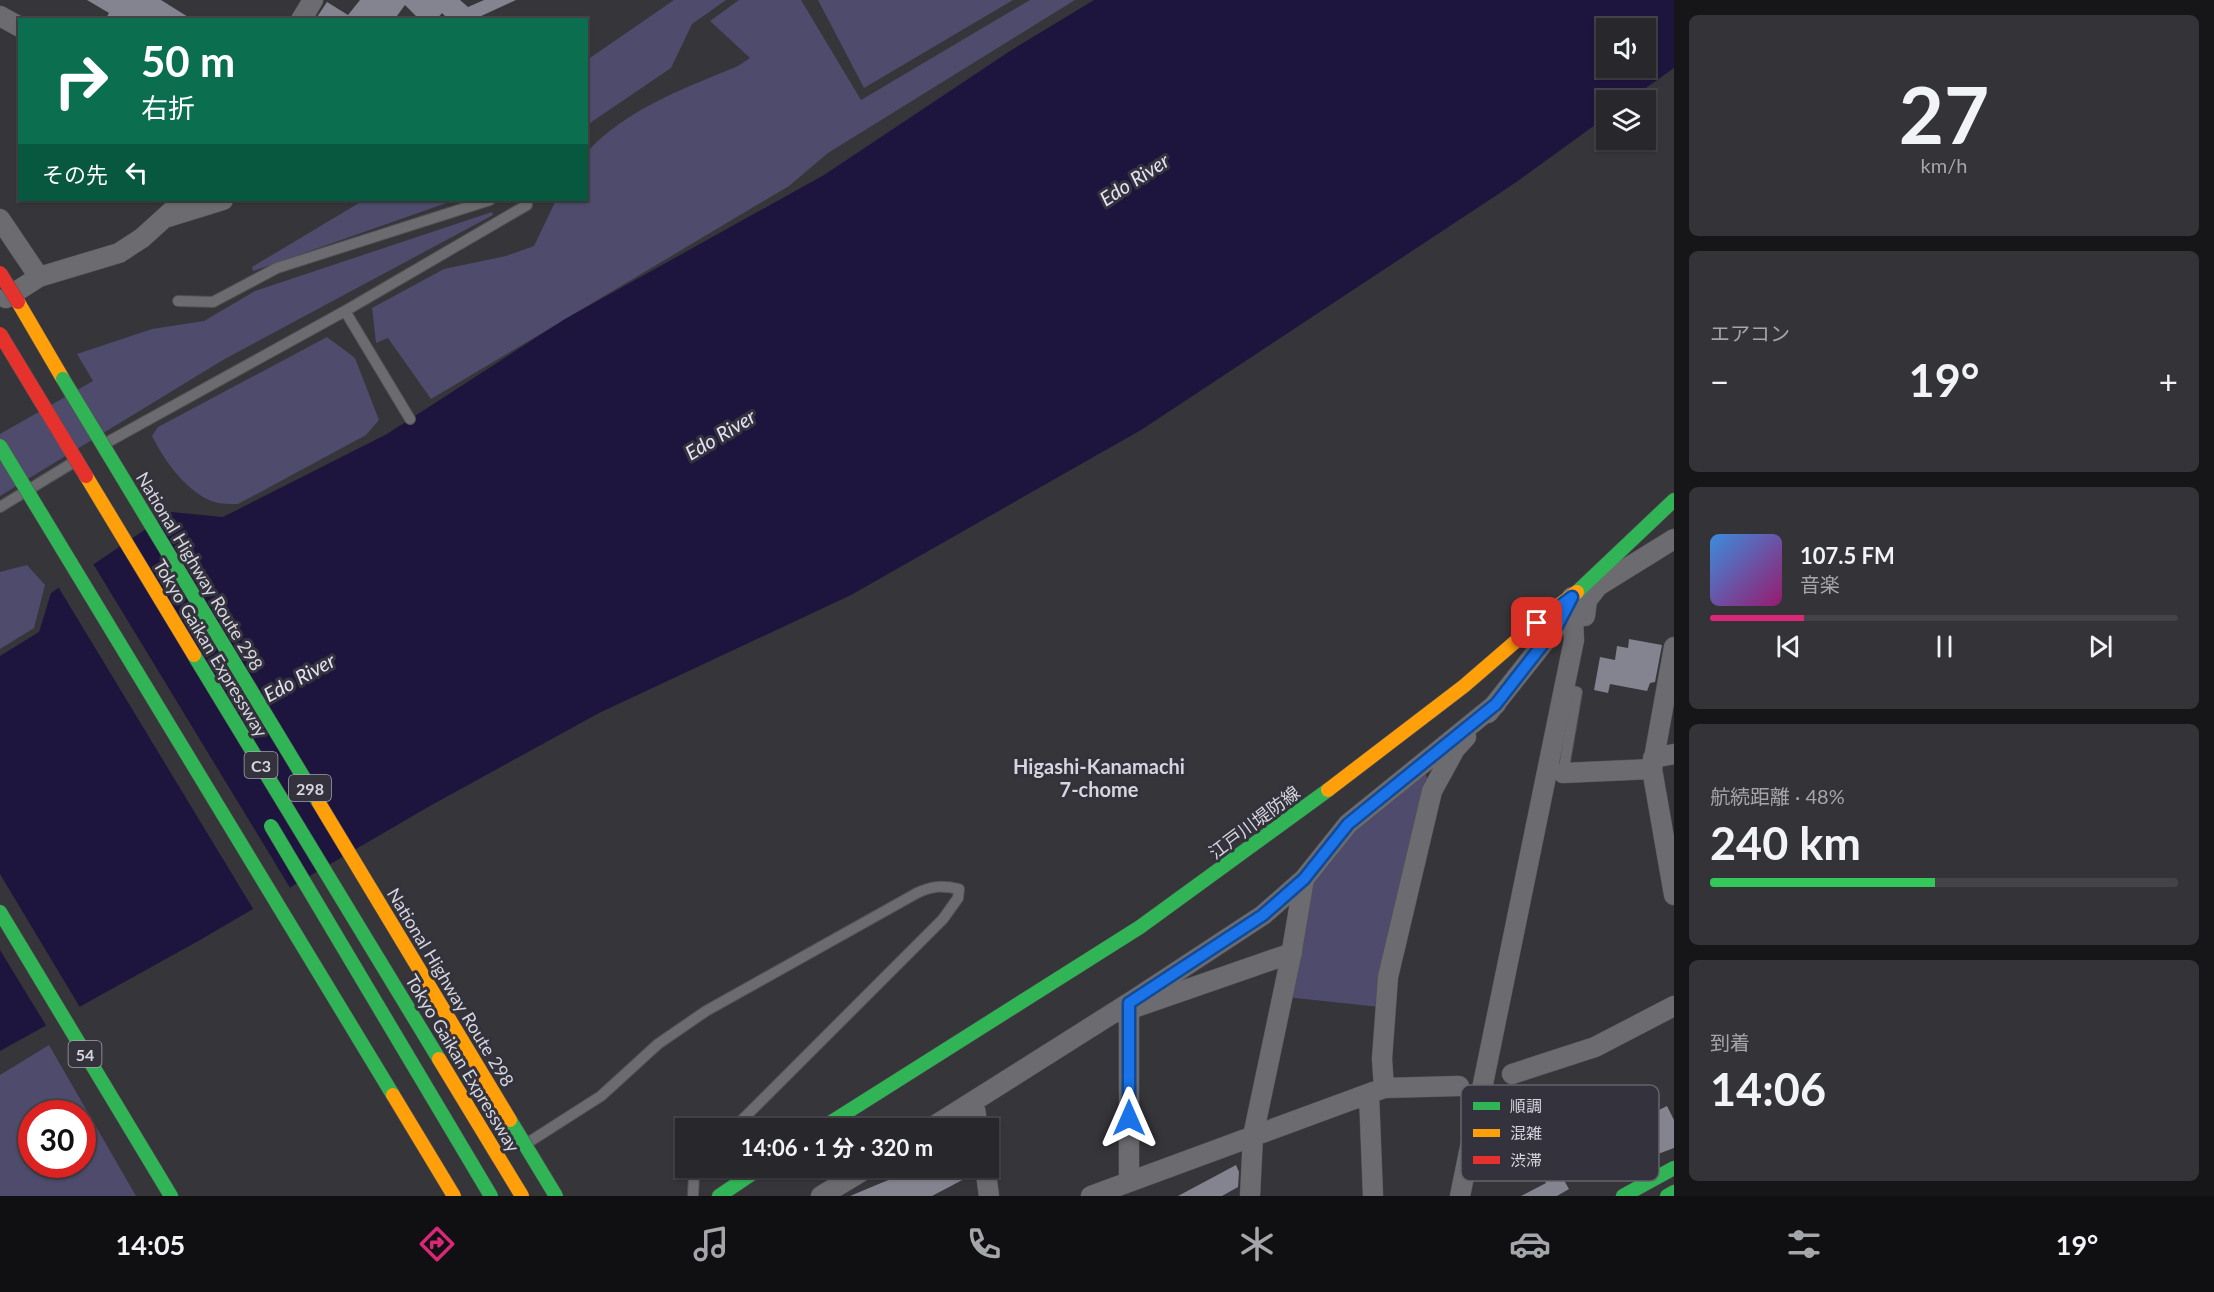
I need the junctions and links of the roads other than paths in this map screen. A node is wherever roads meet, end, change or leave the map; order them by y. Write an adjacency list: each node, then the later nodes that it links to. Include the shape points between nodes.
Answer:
1 (314, 0): 3 (street)
2 (0, 16): 4 (street)
3 (303, 18)
4 (18, 26)
5 (183, 201): 9 (street)
6 (220, 201): 9 (street)
7 (487, 201): 13 (lane, via 277,268 213,302)
8 (525, 201): 15 (lane, via 527,205)
9 (164, 218): 12 (street, via 119,253)
10 (0, 219): 12 (street)
11 (0, 273): 14 (main road, National Highway Route 298 / 298, bridge)
12 (39, 277): 14 (street)
13 (178, 300)
14 (9, 302): 17 (main road, National Highway Route 298 / 298)
15 (345, 311): 19 (lane); 24 (lane, via 138,424)
16 (0, 334): 68 (main road, Tokyo Gaikan Expressway / C3, bridge)
17 (27, 338): 18 (main road); 69 (main road, National Highway Route 298 / 298, bridge, via 63,379)
18 (0, 355)
19 (411, 419)
20 (0, 446): 62 (main road, bridge)
21 (55, 461): 22 (main road)
22 (67, 481)
23 (1674, 500): 26 (main road, 江戸川堤防線)
24 (0, 507)
25 (1674, 540): 27 (street, via 1598,586 1587,600)
26 (1572, 597): 29 (street); 30 (street, via 1575,625); 48 (main road, 江戸川堤防線, via 1551,610 1464,686 1194,890)
27 (1585, 616)
28 (1674, 648): 33 (street)
29 (1535, 655): 30 (street, via 1551,660); 31 (street)
30 (1565, 680): 34 (lane, via 1577,692); 43 (street)
31 (1496, 704): 36 (street, via 1348,824); 45 (street, via 1455,749 1432,791 1388,977)
32 (1674, 754): 33 (street)
33 (1653, 764): 34 (street); 37 (street)
34 (1563, 774)
35 (267, 818): 67 (main road, bridge)
36 (1304, 879): 39 (street); 40 (street, via 1263,915)
37 (1673, 882)
38 (0, 912): 65 (main road, 54)
39 (1292, 953): 40 (street); 51 (street)
40 (1129, 1006): 46 (street); 61 (street)
41 (1674, 1006): 42 (street, via 1595,1047)
42 (1512, 1074)
43 (1483, 1085)
44 (1459, 1086): 45 (street)
45 (1376, 1091): 51 (street); 76 (street)
46 (971, 1103): 49 (street); 50 (street)
47 (744, 1118): 54 (lane, via 943,919 958,898 959,889 945,885 916,893 706,1011 658,1044 571,1118)
48 (838, 1118)
49 (948, 1118)
50 (975, 1118)
51 (1253, 1136): 61 (street); 75 (street)
52 (1674, 1168): 53 (main road)
53 (1659, 1176)
54 (469, 1178)
55 (694, 1178): 70 (lane)
56 (746, 1178): 71 (main road)
57 (857, 1178): 63 (street)
58 (987, 1178): 73 (street)
59 (1463, 1181): 77 (street)
60 (1650, 1181): 78 (main road)
61 (1129, 1182): 74 (street)
62 (456, 1190): 66 (lane)
63 (844, 1190): 72 (street)
64 (1674, 1192): 79 (main road)
65 (171, 1196)
66 (438, 1196)
67 (491, 1196)
68 (522, 1196)
69 (556, 1196)
70 (693, 1196)
71 (719, 1196)
72 (821, 1196)
73 (990, 1196)
74 (1090, 1196)
75 (1250, 1196)
76 (1373, 1196)
77 (1460, 1196)
78 (1623, 1196)
79 (1667, 1196)

